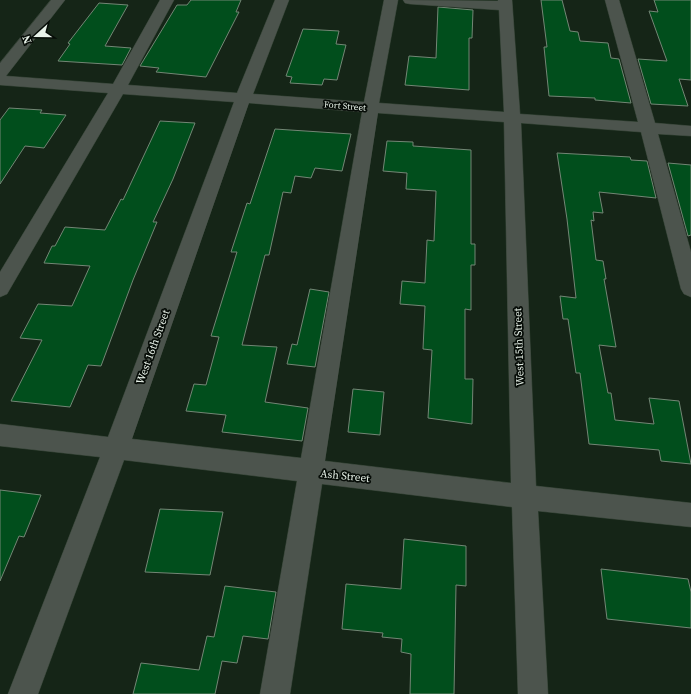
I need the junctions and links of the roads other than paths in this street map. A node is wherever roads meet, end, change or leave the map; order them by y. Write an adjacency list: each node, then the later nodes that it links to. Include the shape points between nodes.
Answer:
1 (58, 0): 8 (street)
2 (167, 0): 10 (street)
3 (282, 0): 11 (street, West 16th Street)
4 (391, 0): 12 (street)
5 (410, 0): 7 (street)
6 (612, 0): 14 (street)
7 (505, 3): 13 (street, West 15th Street)
8 (0, 74)
9 (0, 80): 10 (street, Fort Street)
10 (117, 88): 11 (street, Fort Street); 16 (street, via 112,102)
11 (244, 98): 12 (street, Fort Street); 19 (street, West 16th Street)
12 (371, 108): 13 (street, Fort Street); 20 (street)
13 (512, 118): 14 (street, Fort Street); 21 (street, West 15th Street)
14 (648, 128): 15 (street, Fort Street); 17 (street)
15 (691, 131)
16 (0, 289)
17 (691, 289)
18 (0, 435): 19 (street, Ash Street)
19 (116, 449): 20 (street, Ash Street); 23 (street, West 16th Street)
20 (312, 472): 21 (street, Ash Street); 24 (street)
21 (524, 497): 22 (street, Ash Street); 25 (street, West 15th Street)
22 (691, 515)
23 (23, 694)
24 (276, 694)
25 (533, 694)

